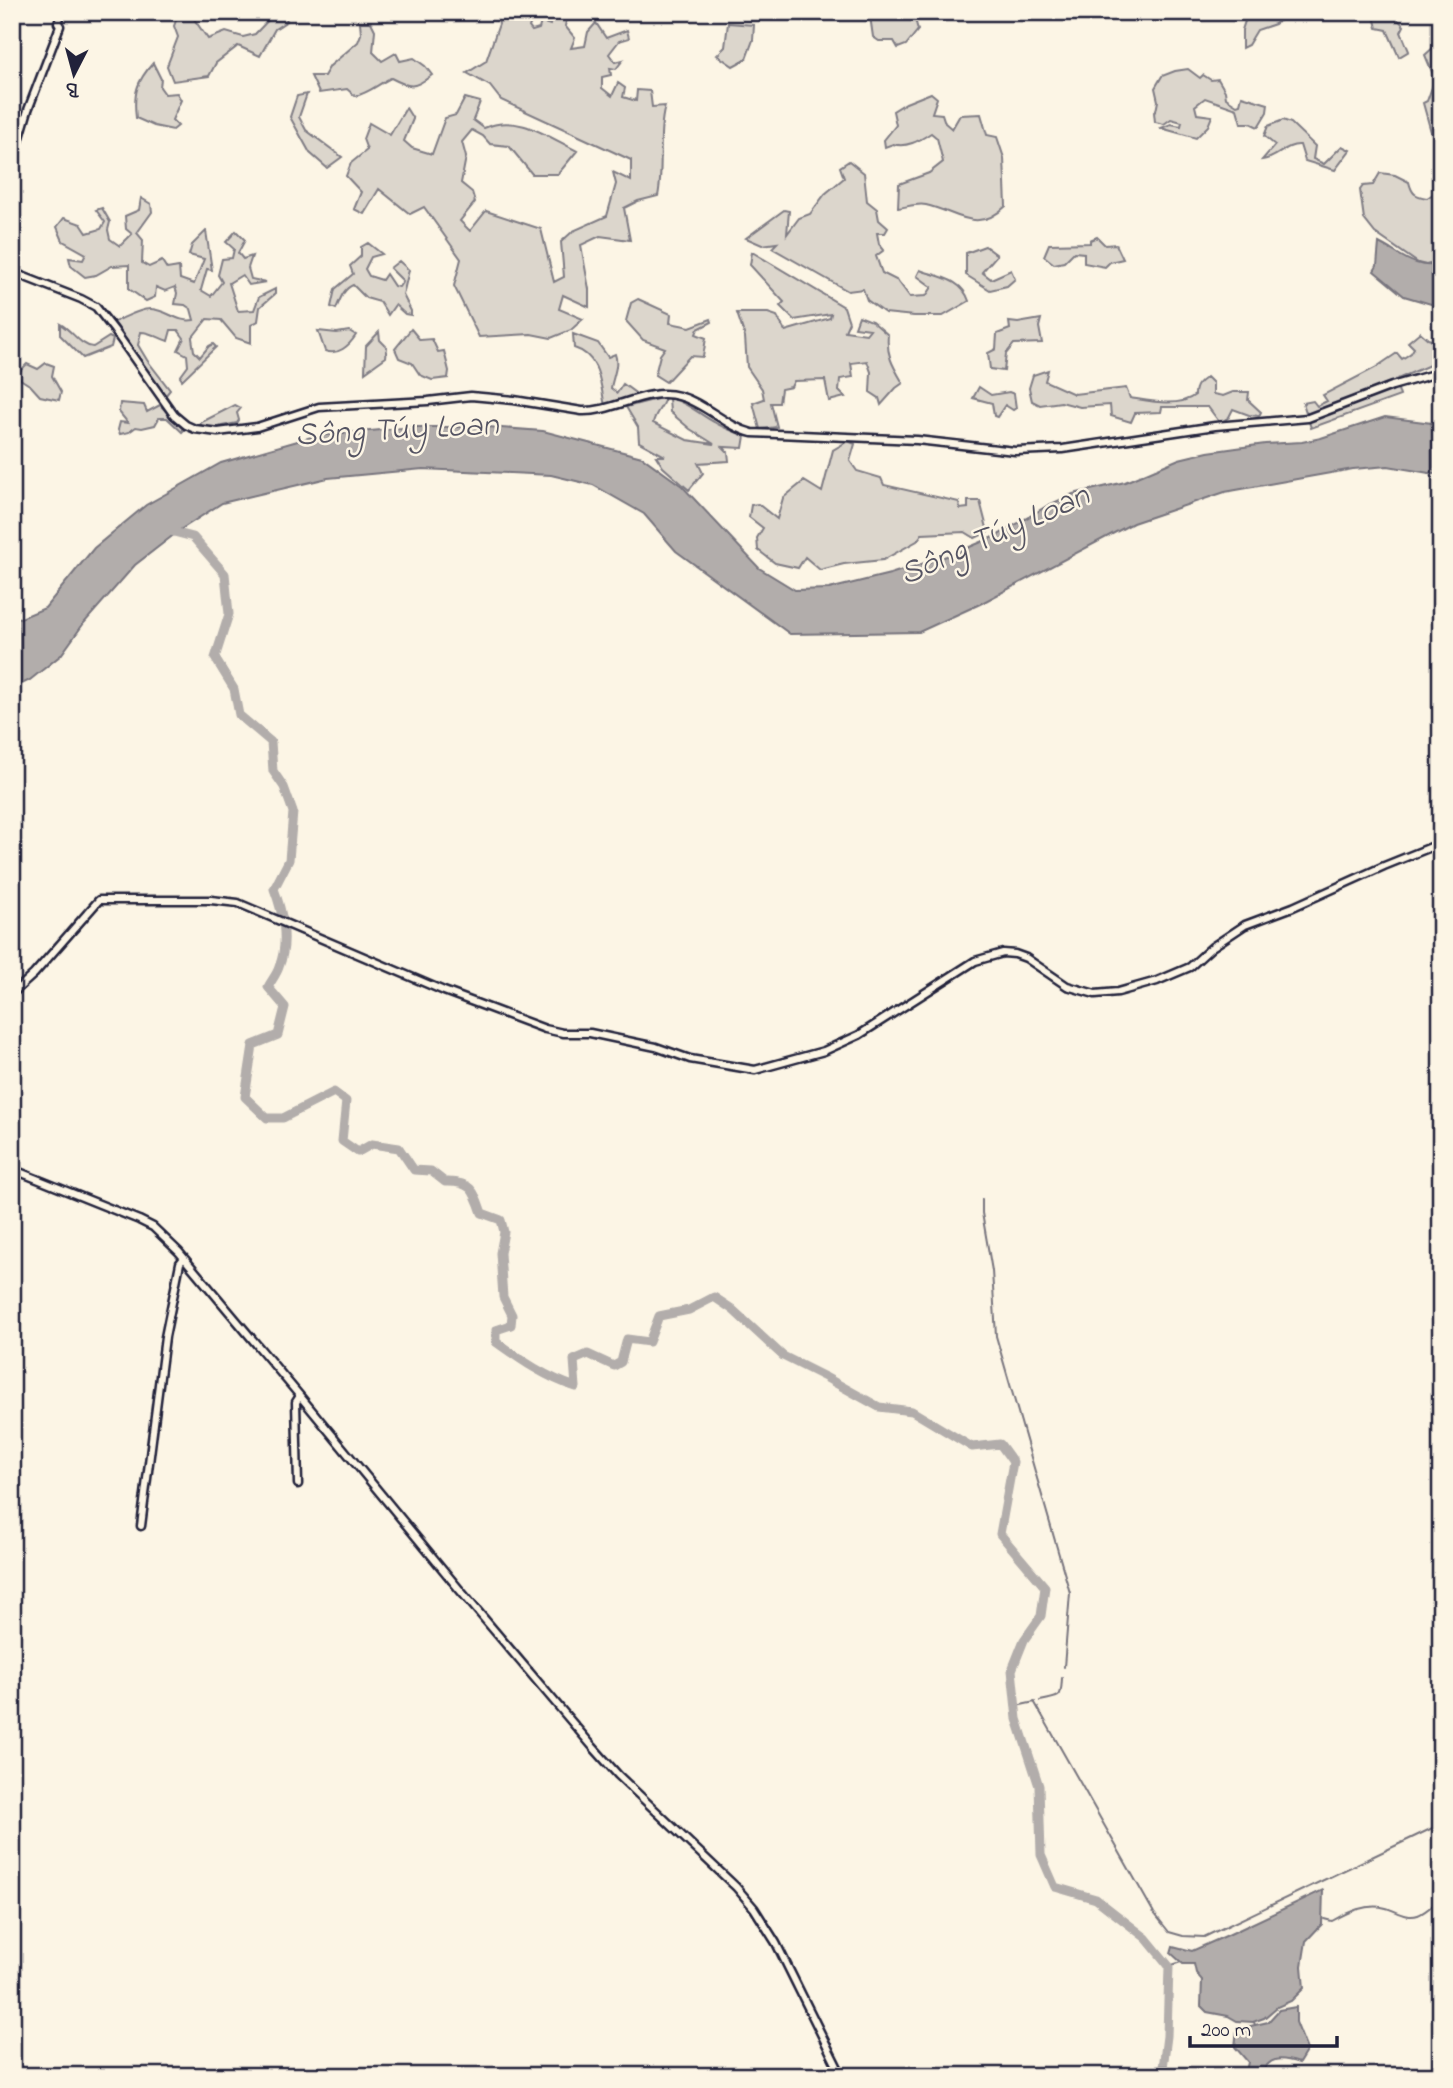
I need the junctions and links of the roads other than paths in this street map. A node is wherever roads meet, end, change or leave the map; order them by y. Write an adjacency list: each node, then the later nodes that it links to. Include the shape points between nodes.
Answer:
1 (62, 12): 2 (street)
2 (12, 164)
3 (12, 272): 4 (street, via 96,307 174,415 186,425 209,432 257,427 319,407 480,396 597,411 666,394 687,399 752,433 1063,449 1215,426 1308,418)
4 (1441, 372)
5 (1441, 843): 6 (street, via 1245,925 1190,967 1157,981 1095,994 1067,986 1026,958 1003,953 975,961 859,1035 824,1051 755,1070 590,1033 545,1029 238,903 211,900 99,900)
6 (12, 994)
7 (12, 1169): 8 (street, via 153,1227)
8 (184, 1258): 9 (street); 11 (street, via 165,1336)
9 (300, 1396): 10 (street, via 296,1402); 12 (street, via 593,1747 754,1908)
10 (298, 1485)
11 (141, 1526)
12 (842, 2076)

